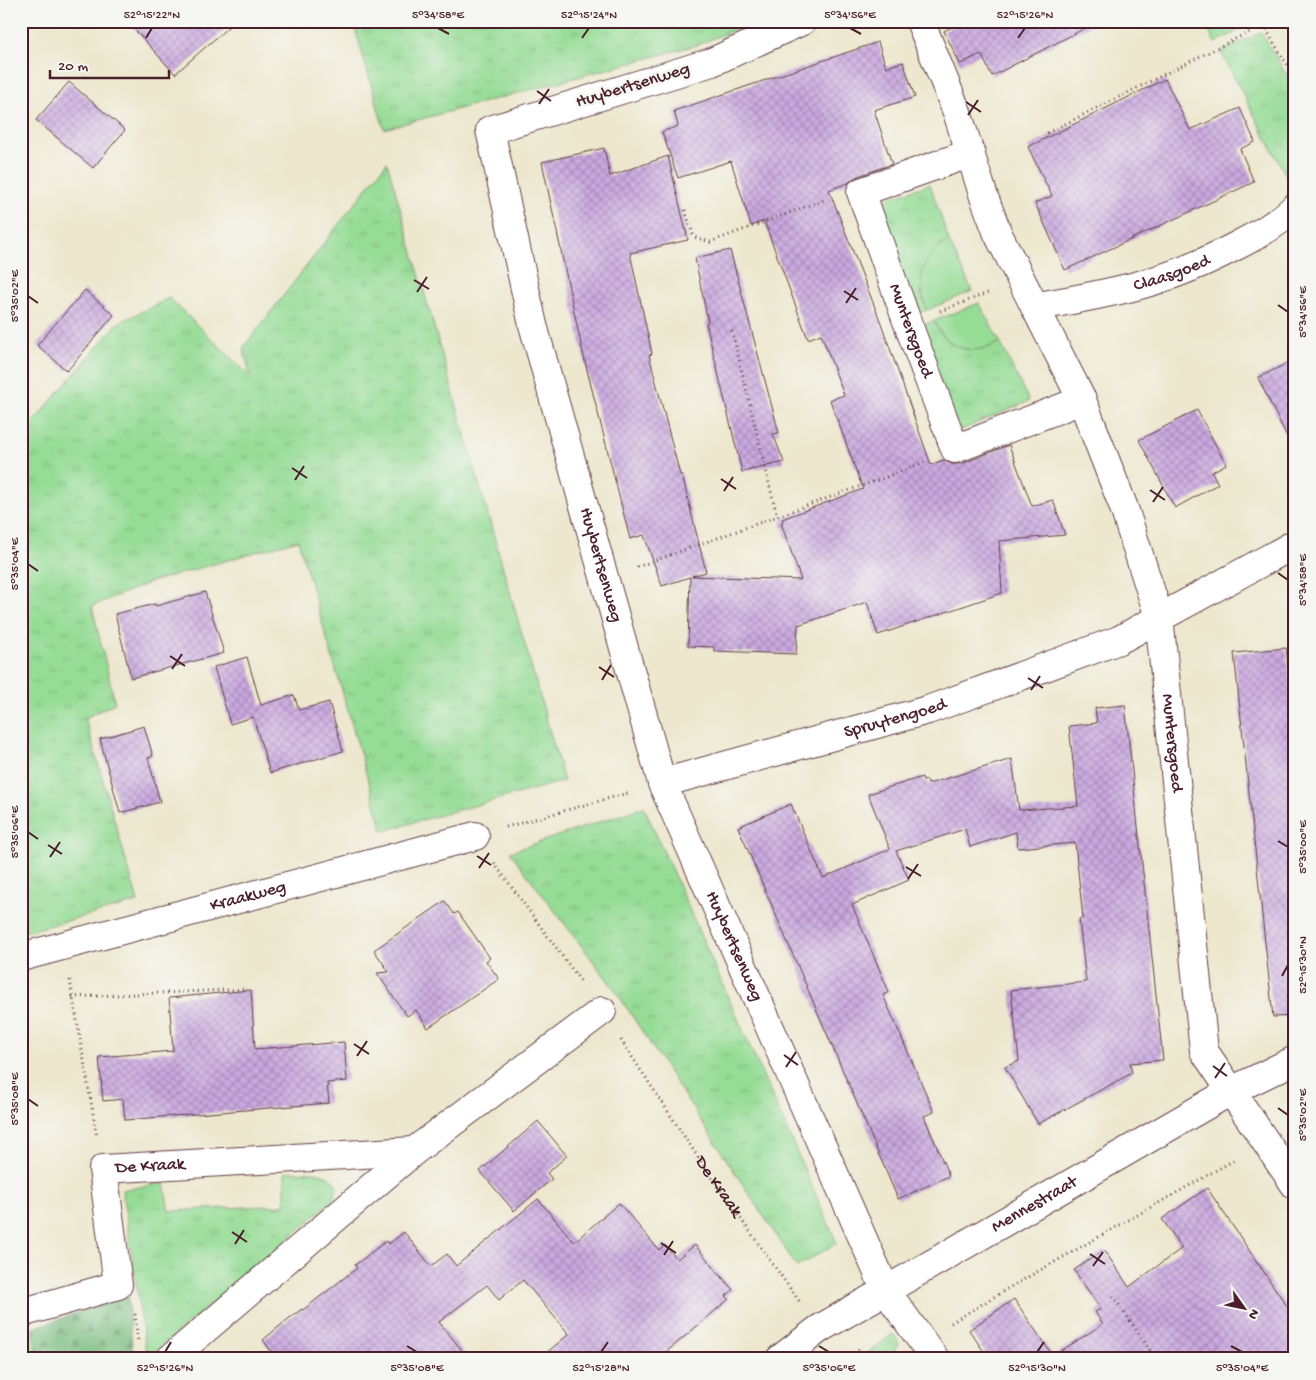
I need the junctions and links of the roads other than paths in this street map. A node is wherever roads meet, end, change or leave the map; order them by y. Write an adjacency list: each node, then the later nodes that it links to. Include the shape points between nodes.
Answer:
1 (802, 21): 9 (street, Huybertsenweg, via 712,62 490,130 533,325)
2 (920, 21): 3 (street, Muntersgoed)
3 (971, 153): 5 (street, Muntersgoed, via 998,234); 6 (street, Muntersgoed, via 861,192 955,449)
4 (1295, 207): 5 (street, Claasgoed, via 1253,237 1182,271 1143,284)
5 (1035, 307): 6 (street, Muntersgoed)
6 (1082, 400): 8 (street, Muntersgoed, via 1124,508)
7 (1295, 544): 8 (street, Spruytengoed)
8 (1159, 617): 9 (street, Spruytengoed, via 1119,640 928,710); 14 (street, Muntersgoed, via 1204,1051)
9 (662, 783): 17 (street, Huybertsenweg)
10 (475, 836): 11 (street, Kraakweg)
11 (21, 957)
12 (602, 1011): 15 (street)
13 (1295, 1060): 14 (street, Mennestraat)
14 (1231, 1091): 16 (street, Muntersgoed); 17 (street, Mennestraat)
15 (414, 1151): 18 (street, De Kraak, via 103,1169 118,1285); 20 (street)
16 (1295, 1185)
17 (886, 1291): 19 (street, Huybertsenweg); 21 (street, Mennestraat, via 819,1329)
18 (21, 1313)
19 (928, 1349)
20 (170, 1359)
21 (780, 1359)

